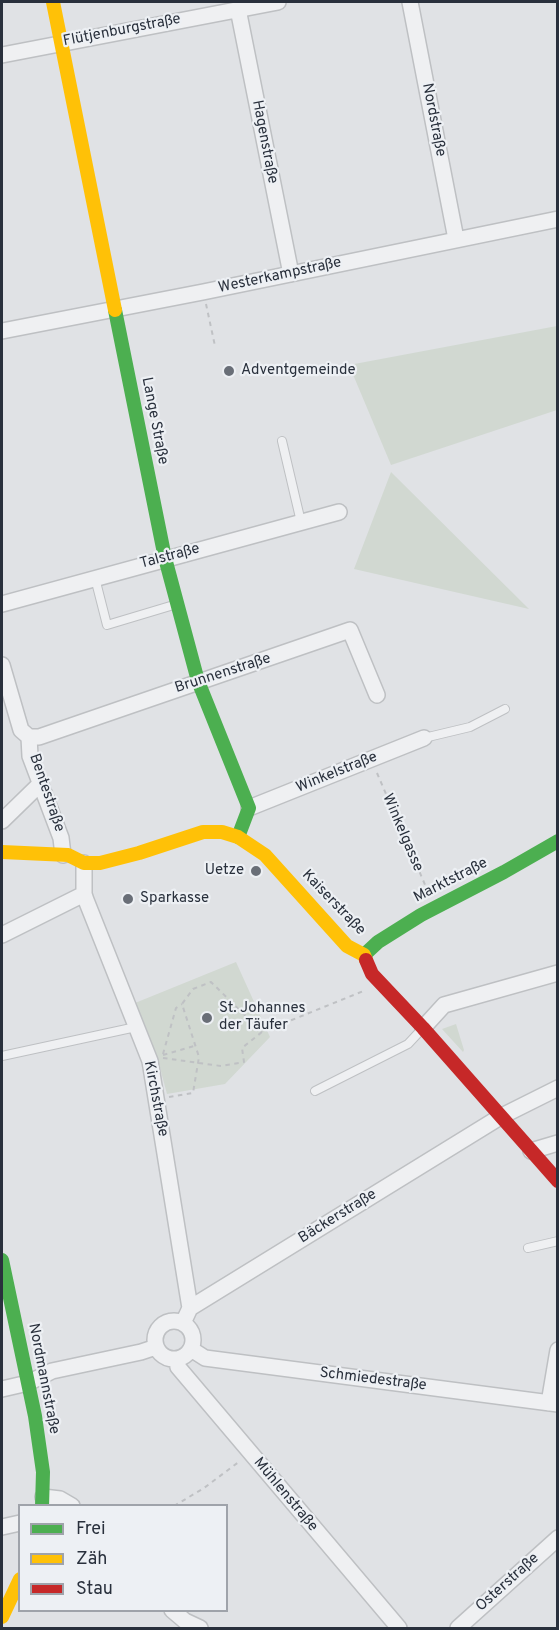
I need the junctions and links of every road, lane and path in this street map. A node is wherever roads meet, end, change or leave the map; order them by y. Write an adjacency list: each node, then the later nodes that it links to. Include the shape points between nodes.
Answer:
1 (53, 2): 5 (street, Lange Straße)
2 (278, 2): 4 (street, Flütjenburgstraße)
3 (410, 2): 8 (street, Nordstraße)
4 (238, 9): 5 (street, Flütjenburgstraße); 9 (street, Hagenstraße)
5 (62, 42): 6 (street, Flütjenburgstraße); 11 (street, Lange Straße)
6 (2, 55)
7 (558, 219): 8 (street, Westerkampstraße)
8 (456, 239): 9 (street, Westerkampstraße)
9 (291, 274): 10 (street, Westerkampstraße)
10 (203, 292): 11 (street, Westerkampstraße); 13 (path)
11 (115, 309): 12 (street, Westerkampstraße); 17 (street, Lange Straße)
12 (2, 331)
13 (215, 346)
14 (282, 441): 16 (lane)
15 (339, 512): 16 (street, Talstraße)
16 (301, 522): 17 (street, Talstraße)
17 (165, 558): 18 (street, Talstraße); 20 (street, Lange Straße)
18 (95, 578): 19 (street, Talstraße); 20 (lane, via 107,625)
19 (2, 604)
20 (177, 604): 22 (street, Lange Straße)
21 (2, 665): 25 (street, Bentestraße, via 21,730)
22 (198, 681): 23 (street, Brunnenstraße, via 350,630); 25 (street, Brunnenstraße, via 39,737); 29 (street, Lange Straße)
23 (377, 695)
24 (505, 709): 26 (lane, via 470,727)
25 (29, 737): 28 (street, Bentestraße, via 30,756)
26 (424, 738): 27 (street, Winkelstraße)
27 (371, 759): 29 (street, Winkelstraße); 37 (path, Winkelgasse)
28 (41, 783): 30 (street); 34 (street, Bentestraße, via 61,838)
29 (249, 808): 31 (street)
30 (2, 821)
31 (238, 837): 35 (street, Kaiserstraße, via 203,832 139,853); 39 (street, Kaiserstraße, via 265,855 347,946)
32 (558, 841): 37 (street, Marktstraße)
33 (2, 852): 34 (street, Kaiserstraße)
34 (63, 855): 35 (street, Kaiserstraße)
35 (84, 863): 36 (street, Kirchstraße)
36 (84, 894): 38 (street); 43 (street, Kirchstraße)
37 (435, 907): 39 (street, Marktstraße)
38 (2, 935)
39 (364, 955): 41 (street, Kaiserstraße)
40 (558, 973): 44 (street, via 444,1005)
41 (377, 980): 44 (street, Kaiserstraße); 45 (path, via 364,991)
42 (182, 1004): 45 (path, via 193,989 211,982); 46 (path); 47 (path, via 176,1008)
43 (136, 1027): 48 (lane); 52 (street, Kirchstraße, via 150,1061)
44 (423, 1028): 51 (lane, via 408,1044); 53 (street, Kaiserstraße)
45 (262, 1032): 49 (path, via 242,1048 244,1062 220,1066)
46 (195, 1046): 47 (path); 49 (path)
47 (163, 1054): 49 (path, via 160,1058)
48 (2, 1056)
49 (197, 1062): 52 (path, via 193,1093)
50 (558, 1088): 53 (street, Bäckerstraße)
51 (315, 1091)
52 (157, 1099): 60 (street, Kirchstraße)
53 (500, 1117): 55 (street, Kaiserstraße); 60 (street, Bäckerstraße)
54 (558, 1143): 55 (street)
55 (531, 1151): 56 (street, Kaiserstraße)
56 (558, 1181)
57 (558, 1241): 58 (lane)
58 (528, 1248)
59 (2, 1260): 66 (street, Nordmannstraße)
60 (190, 1308): 61 (street)
61 (183, 1323): 62 (street, via 170,1321 159,1328); 63 (street, via 193,1334)
62 (156, 1347): 65 (street, via 162,1355); 66 (street, via 52,1371)
63 (191, 1349): 65 (street); 68 (street, Schmiedestraße, via 205,1358)
64 (558, 1350): 68 (street)
65 (177, 1359): 69 (street, Mühlenstraße, via 178,1367)
66 (28, 1383): 67 (street); 70 (street, Nordmannstraße, via 41,1461)
67 (2, 1389)
68 (553, 1404)
69 (250, 1454): 72 (path); 80 (street, Mühlenstraße)
70 (42, 1501): 71 (street, via 60,1499)
71 (69, 1504)
72 (177, 1504)
73 (18, 1523): 74 (street)
74 (2, 1527)
75 (558, 1539): 81 (street, Osterstraße)
76 (18, 1584): 78 (street)
77 (173, 1612): 79 (street)
78 (2, 1617)
79 (200, 1629)
80 (399, 1629)
81 (458, 1629)

